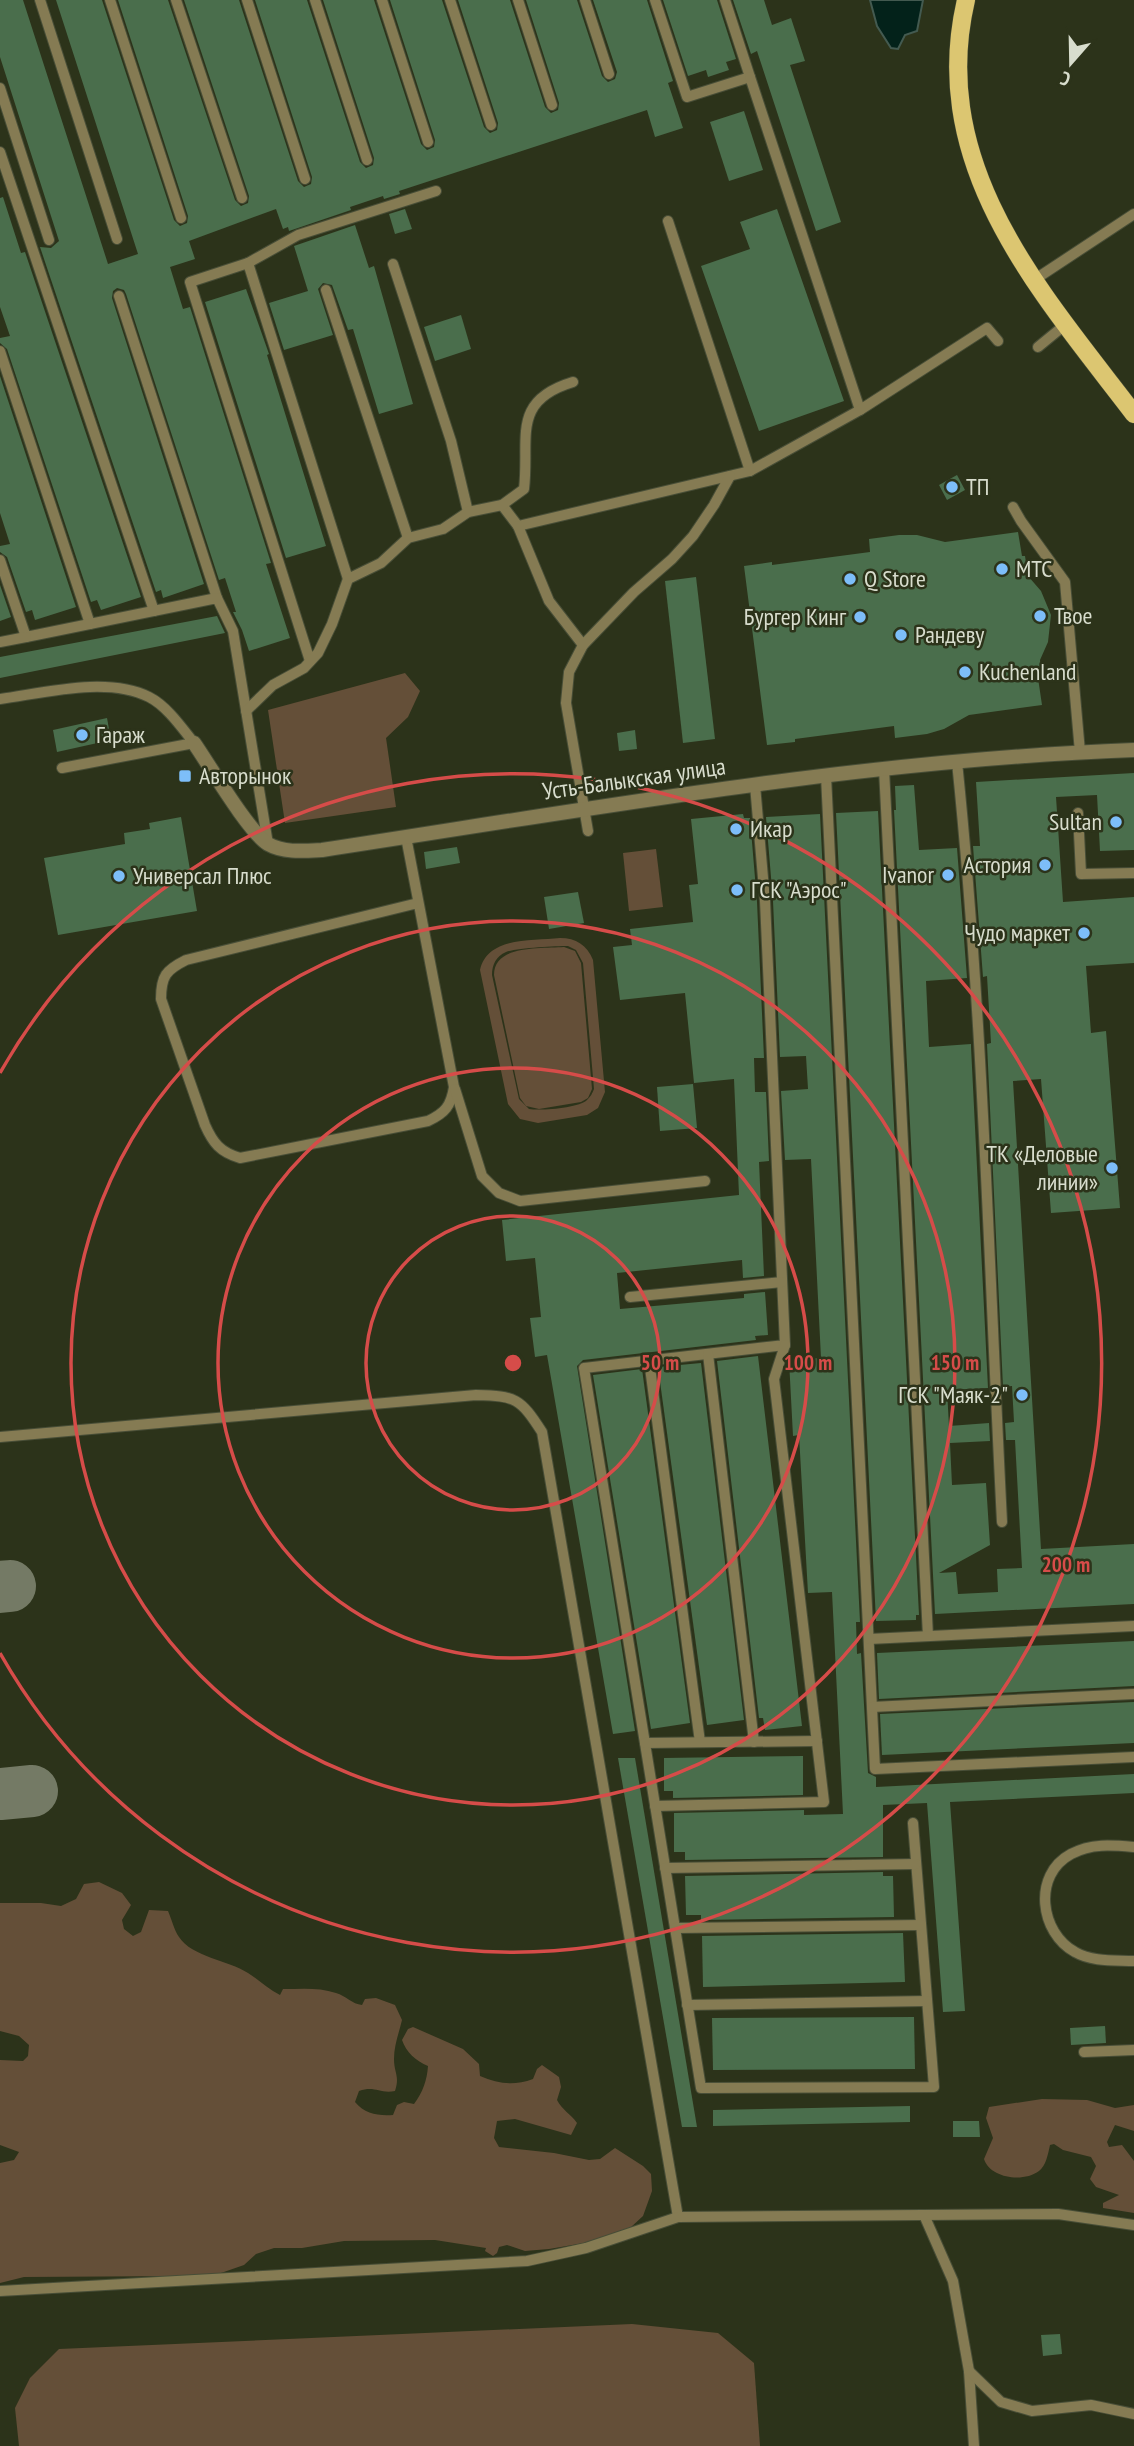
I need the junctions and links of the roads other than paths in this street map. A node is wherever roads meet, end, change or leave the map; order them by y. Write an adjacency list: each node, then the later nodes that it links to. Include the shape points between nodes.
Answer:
1 (40, 0): 27 (lane)
2 (110, 0): 25 (lane)
3 (176, 0): 23 (lane)
4 (247, 0): 21 (lane)
5 (315, 0): 20 (lane)
6 (382, 0): 18 (lane)
7 (450, 0): 17 (lane)
8 (518, 0): 16 (lane)
9 (585, 0): 13 (lane)
10 (655, 0): 14 (lane, via 687,97)
11 (725, 0): 14 (lane)
12 (966, 0): 31 (main road, via 958,58 970,145 998,223)
13 (609, 75)
14 (750, 77): 39 (lane)
15 (0, 88): 28 (lane)
16 (552, 104)
17 (491, 125)
18 (428, 142)
19 (0, 152): 51 (lane)
20 (367, 160)
21 (305, 179)
22 (436, 191): 29 (lane, via 298,235)
23 (242, 198)
24 (1134, 214): 31 (lane)
25 (181, 218)
26 (668, 220): 41 (lane)
27 (117, 239)
28 (49, 240)
29 (248, 263): 49 (lane); 56 (lane, via 190,282)
30 (393, 264): 45 (lane, via 451,441)
31 (1034, 279): 34 (main road)
32 (326, 290): 47 (lane)
33 (119, 296): 50 (lane)
34 (1066, 324): 36 (lane); 40 (main road)
35 (998, 341): 39 (lane, via 987,328)
36 (1038, 346)
37 (0, 351): 52 (lane)
38 (573, 382): 43 (lane, via 536,401 525,424 524,489)
39 (860, 410): 41 (lane)
40 (1134, 414)
41 (750, 471): 42 (lane)
42 (730, 476): 46 (lane); 55 (lane, via 686,543)
43 (502, 505): 45 (lane); 46 (lane)
44 (1013, 507): 61 (lane, via 1065,582)
45 (468, 512): 47 (lane, via 443,529)
46 (518, 526): 55 (lane, via 549,601)
47 (408, 538): 49 (lane, via 381,563)
48 (0, 559): 53 (lane)
49 (348, 579): 56 (lane, via 332,624)
50 (217, 598): 51 (lane); 58 (lane, via 233,631)
51 (154, 611): 52 (lane)
52 (90, 624): 53 (lane)
53 (26, 637): 54 (lane)
54 (0, 642)
55 (583, 645): 67 (lane, via 569,672 566,704)
56 (310, 661): 58 (lane, via 273,685)
57 (0, 699): 59 (lane, via 81,687 119,688 150,697)
58 (246, 711): 71 (lane)
59 (194, 743): 63 (lane); 71 (street, via 253,830)
60 (1134, 750): 61 (street, Усть-Балыкская улица)
61 (1080, 752): 62 (street, Усть-Балыкская улица)
62 (957, 762): 64 (street, Усть-Балыкская улица); 82 (lane, via 980,1081)
63 (62, 768)
64 (884, 769): 65 (street, Усть-Балыкская улица); 84 (lane)
65 (826, 776): 66 (street, Усть-Балыкская улица); 85 (lane)
66 (755, 785): 67 (street, Усть-Балыкская улица); 76 (lane, via 765,901)
67 (584, 809): 69 (lane); 70 (street, Усть-Балыкская улица)
68 (1078, 813): 72 (lane, via 1081,874)
69 (588, 831)
70 (406, 837): 71 (street, Усть-Балыкская улица, via 321,850); 73 (lane)
71 (268, 844)
72 (1134, 873)
73 (418, 903): 74 (lane); 74 (lane, via 186,960 170,968 161,984 161,999 213,1143 240,1158 428,1121 442,1115 452,1103)
74 (454, 1087): 75 (lane, via 482,1176 499,1193 520,1201)
75 (705, 1181)
76 (782, 1282): 77 (lane); 78 (lane)
77 (630, 1297)
78 (785, 1345): 79 (lane); 88 (lane, via 774,1379)
79 (708, 1354): 80 (lane); 90 (lane)
80 (649, 1360): 89 (lane); 91 (lane, via 584,1368)
81 (0, 1437): 106 (lane, via 476,1395 505,1395 526,1408 542,1432)
82 (1002, 1522)
83 (1134, 1626): 84 (lane)
84 (928, 1636): 85 (lane)
85 (869, 1639): 87 (lane)
86 (1134, 1694): 87 (lane)
87 (872, 1707): 92 (lane, via 875,1769)
88 (817, 1741): 90 (lane); 93 (lane, via 824,1802)
89 (700, 1742): 90 (lane); 91 (lane)
90 (754, 1742)
91 (645, 1743): 93 (lane)
92 (1134, 1757)
93 (655, 1806): 97 (lane)
94 (913, 1823): 96 (lane)
95 (1134, 1847): 100 (lane, via 1107,1844 1068,1855 1046,1884 1044,1903 1049,1923 1076,1953)
96 (916, 1864): 97 (lane); 98 (lane)
97 (665, 1868): 99 (lane)
98 (921, 1924): 99 (lane); 101 (lane)
99 (675, 1928): 102 (lane)
100 (1134, 1961)
101 (927, 2001): 102 (lane); 102 (lane, via 934,2087 701,2088)
102 (688, 2005)
103 (1134, 2050): 104 (lane)
104 (1084, 2052)
105 (924, 2215): 106 (lane); 107 (lane, via 1058,2214); 109 (lane, via 953,2281)
106 (678, 2217): 108 (lane, via 586,2248 527,2260)
107 (1134, 2225)
108 (0, 2291)
109 (969, 2371): 110 (lane, via 1001,2402 1031,2411 1091,2405); 111 (lane)
110 (1134, 2414)
111 (974, 2446)

